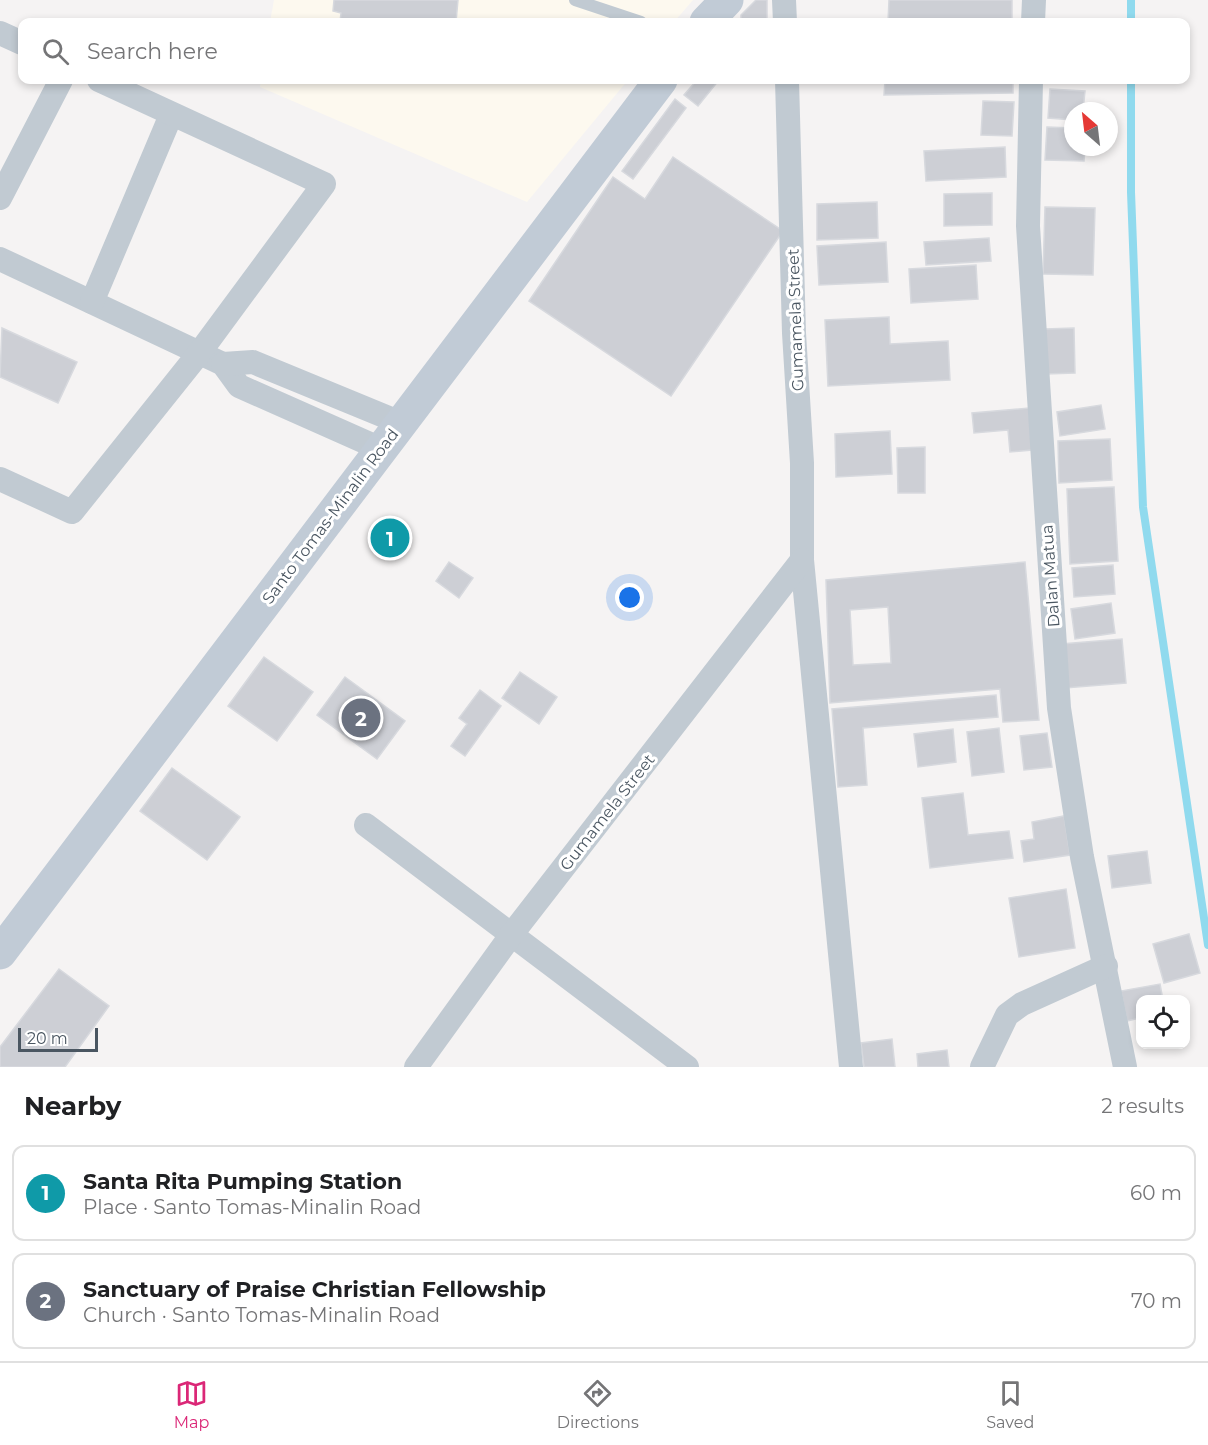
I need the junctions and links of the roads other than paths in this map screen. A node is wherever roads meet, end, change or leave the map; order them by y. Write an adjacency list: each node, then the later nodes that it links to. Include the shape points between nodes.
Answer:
1 (575, 0): 5 (lane)
2 (727, 0): 6 (main road)
3 (784, 0): 7 (street)
4 (1034, 0): 8 (street)
5 (629, 18)
6 (710, 18)
7 (785, 18)
8 (1033, 18)
9 (0, 33): 10 (street)
10 (18, 41)
11 (59, 84): 17 (street)
12 (107, 84): 16 (street)
13 (658, 84): 22 (main road, Santo Tomas-Minalin Road)
14 (787, 84): 25 (street, Gumamela Street, via 802,464)
15 (1031, 84): 29 (street, Dalan Matua, via 1028,226 1059,708 1082,857)
16 (171, 115): 19 (street); 20 (street, via 324,184)
17 (0, 198)
18 (0, 259): 19 (street)
19 (92, 302): 20 (street)
20 (200, 352): 21 (street); 24 (street, via 72,512)
21 (223, 364): 22 (street, via 253,362); 23 (street, via 239,386)
22 (400, 423): 23 (main road, Santo Tomas-Minalin Road)
23 (381, 450): 28 (main road, Santo Tomas-Minalin Road)
24 (0, 480)
25 (802, 560): 27 (street, Gumamela Street); 32 (street, Gumamela Street)
26 (366, 825): 27 (street)
27 (512, 934): 30 (street); 31 (street, Gumamela Street)
28 (0, 952)
29 (1106, 966): 33 (street, via 1022,1004 1007,1015); 34 (street, Dalan Matua)
30 (671, 1062)
31 (416, 1067)
32 (850, 1067)
33 (982, 1067)
34 (1125, 1067)

